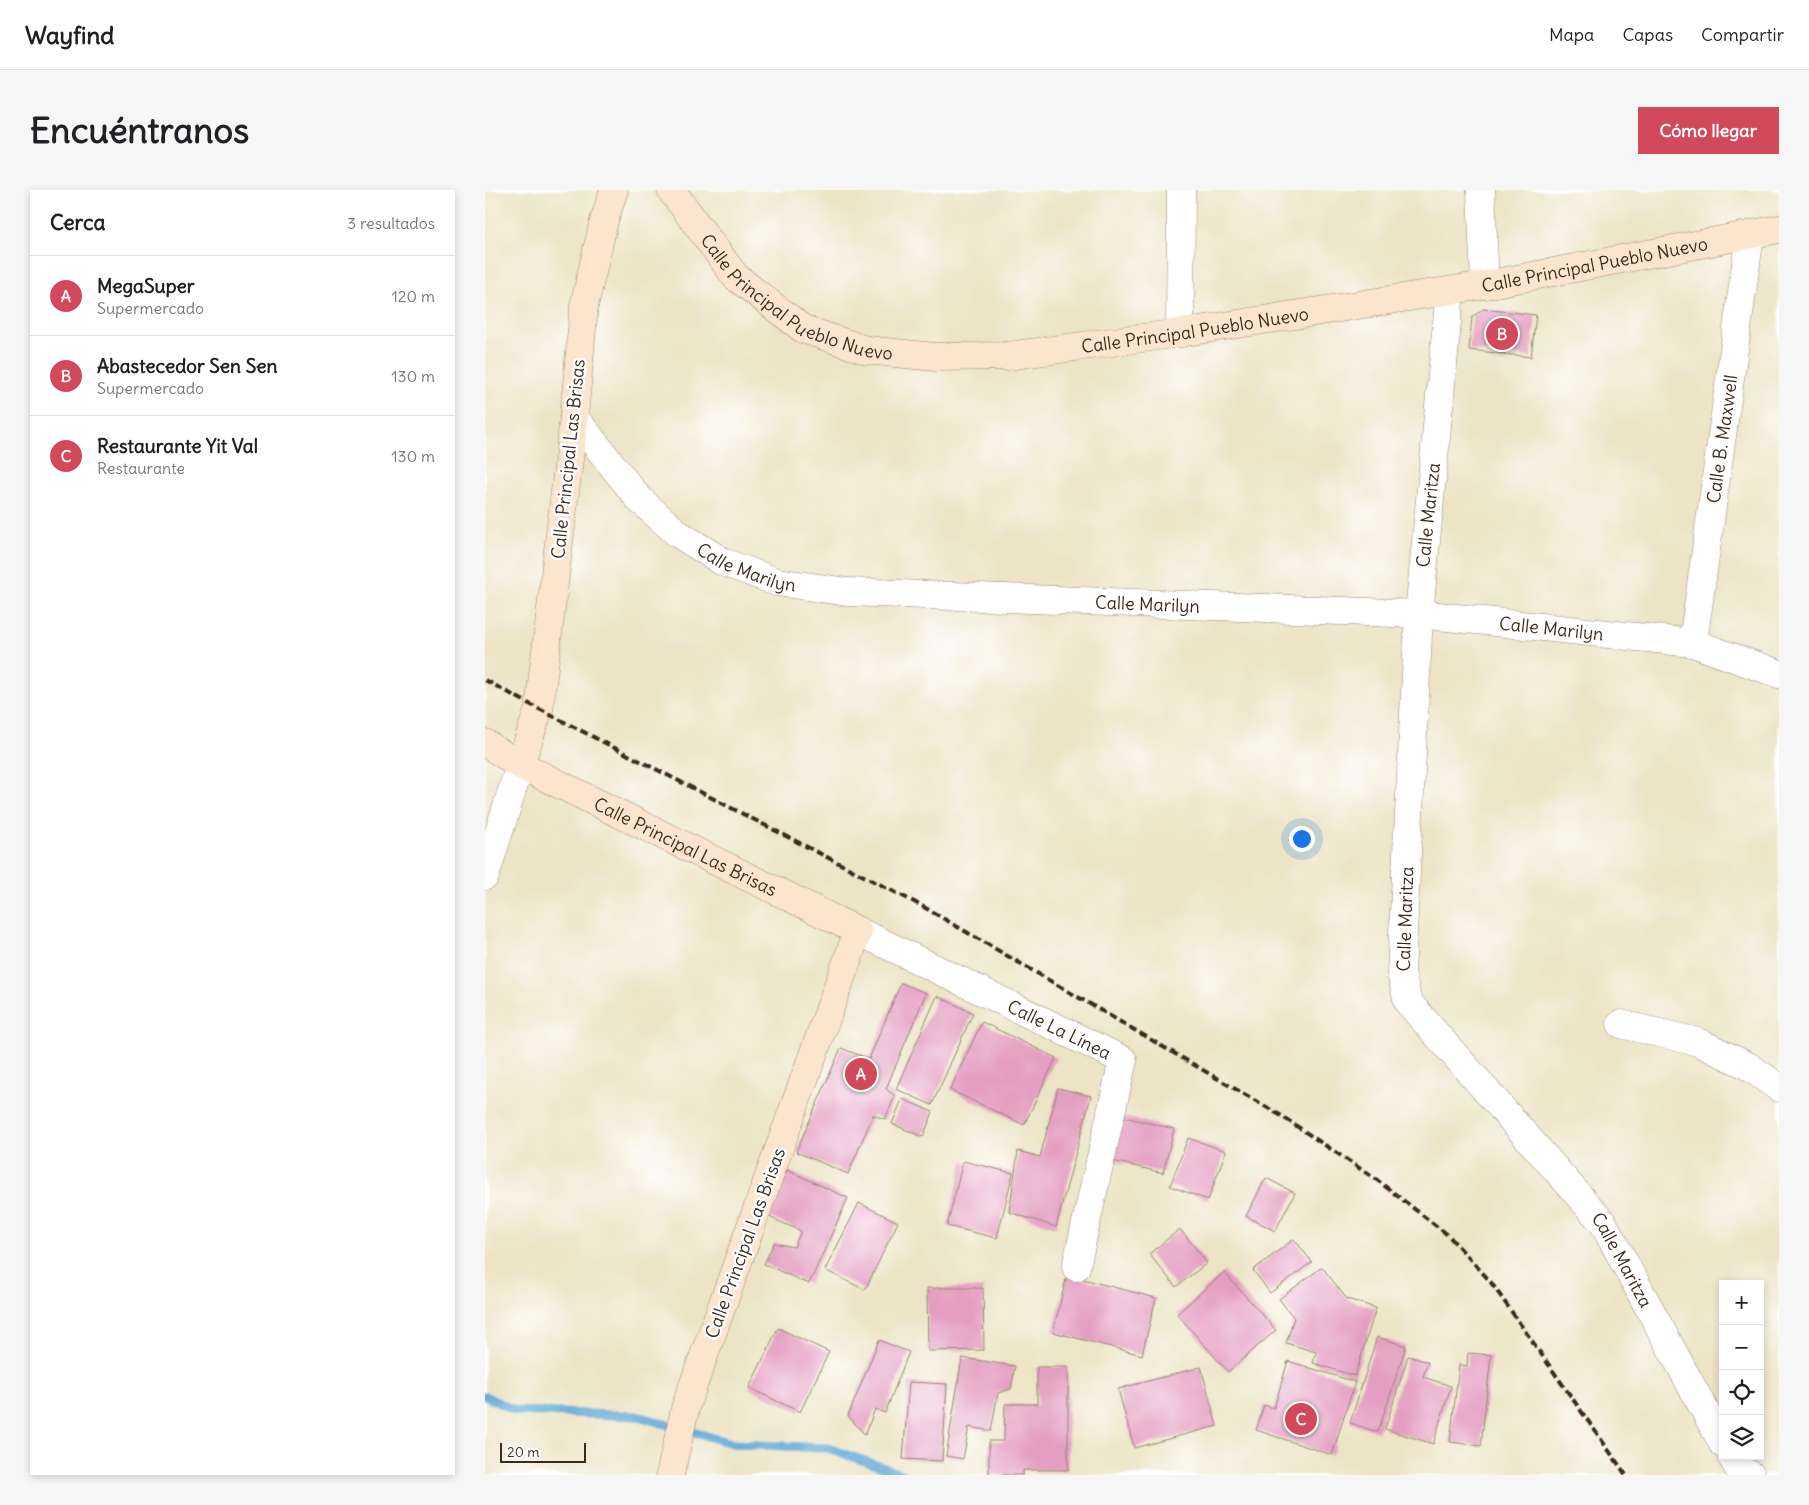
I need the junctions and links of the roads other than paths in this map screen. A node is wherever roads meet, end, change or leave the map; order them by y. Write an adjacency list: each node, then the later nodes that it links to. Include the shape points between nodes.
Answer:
1 (614, 190): 10 (street, Calle Principal Las Brisas, via 584,306)
2 (671, 190): 9 (street, Calle Principal Pueblo Nuevo, via 736,277 803,329 866,350 935,357 1008,356)
3 (1181, 190): 9 (street)
4 (1481, 190): 7 (street)
5 (1779, 229): 6 (street, Calle Principal Pueblo Nuevo)
6 (1750, 235): 7 (street, Calle Principal Pueblo Nuevo); 12 (street, Calle B. Maxwell)
7 (1485, 285): 8 (street, Calle Principal Pueblo Nuevo)
8 (1450, 291): 9 (street, Calle Principal Pueblo Nuevo); 11 (street, Calle Maritza)
9 (1180, 333)
10 (574, 418): 11 (street, Calle Marilyn, via 639,499 677,533 723,562 777,582 848,592); 15 (street, Calle Principal Las Brisas, via 539,709)
11 (1419, 614): 12 (street, Calle Marilyn); 21 (street, Calle Maritza, via 1401,973 1408,1002 1603,1223)
12 (1693, 643): 13 (street, Calle Marilyn)
13 (1779, 674)
14 (485, 743): 15 (street)
15 (520, 765): 16 (street); 17 (street, Calle Principal Las Brisas)
16 (485, 876)
17 (858, 931): 20 (street, Calle La Línea, via 1123,1060); 23 (street, Calle Principal Las Brisas, via 687,1404)
18 (1621, 1024): 19 (street, via 1698,1042 1748,1066)
19 (1779, 1088)
20 (1076, 1267)
21 (1719, 1437)
22 (1733, 1460): 24 (street, via 1739,1469)
23 (671, 1466)
24 (1751, 1475)

